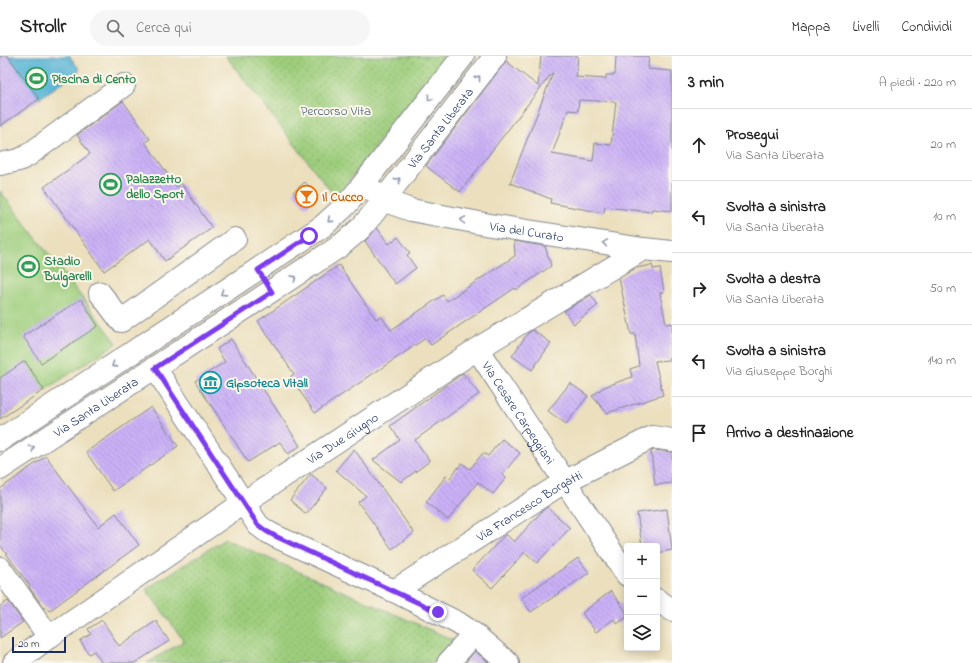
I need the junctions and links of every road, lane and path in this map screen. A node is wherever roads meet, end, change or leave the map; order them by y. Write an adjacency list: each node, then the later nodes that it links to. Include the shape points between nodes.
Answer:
1 (463, 56): 5 (street, Via Santa Liberata, one-way to 5)
2 (495, 56): 6 (street, Via Santa Liberata, one-way to 2)
3 (124, 85): 4 (street, via 27,156)
4 (0, 164)
5 (364, 183): 6 (street); 10 (street, Via Santa Liberata, one-way to 10, via 345,206 323,226)
6 (384, 199): 8 (street, Via del Curato, one-way to 6, via 411,210); 11 (street, Via Santa Liberata, one-way to 6, via 340,246 360,229)
7 (235, 239): 12 (street, via 121,321)
8 (644, 249): 9 (street, Via del Curato); 13 (street, Via Due Giugno)
9 (672, 252)
10 (258, 270): 11 (street); 15 (street, Via Santa Liberata, one-way to 15)
11 (272, 292): 14 (street, Via Santa Liberata)
12 (100, 293)
13 (477, 349): 18 (street, Via Cesare Carpeggiani); 19 (street, Via Due Giugno)
14 (155, 368): 17 (street, Via Santa Liberata, one-way to 14); 19 (street)
15 (0, 440)
16 (672, 440): 18 (street, Via Francesco Borgatti, via 652,437)
17 (0, 469)
18 (564, 482): 21 (street, Via Cesare Carpeggiani); 22 (street, Via Francesco Borgatti)
19 (243, 503): 22 (street, via 258,525 266,531); 26 (street, Via Due Giugno)
20 (0, 568): 26 (street)
21 (624, 571)
22 (394, 591): 25 (street, via 438,612)
23 (660, 602): 24 (street)
24 (672, 610)
25 (474, 634): 28 (street); 29 (street)
26 (48, 637): 27 (street, Via Due Giugno)
27 (14, 663)
28 (448, 663)
29 (508, 663)

